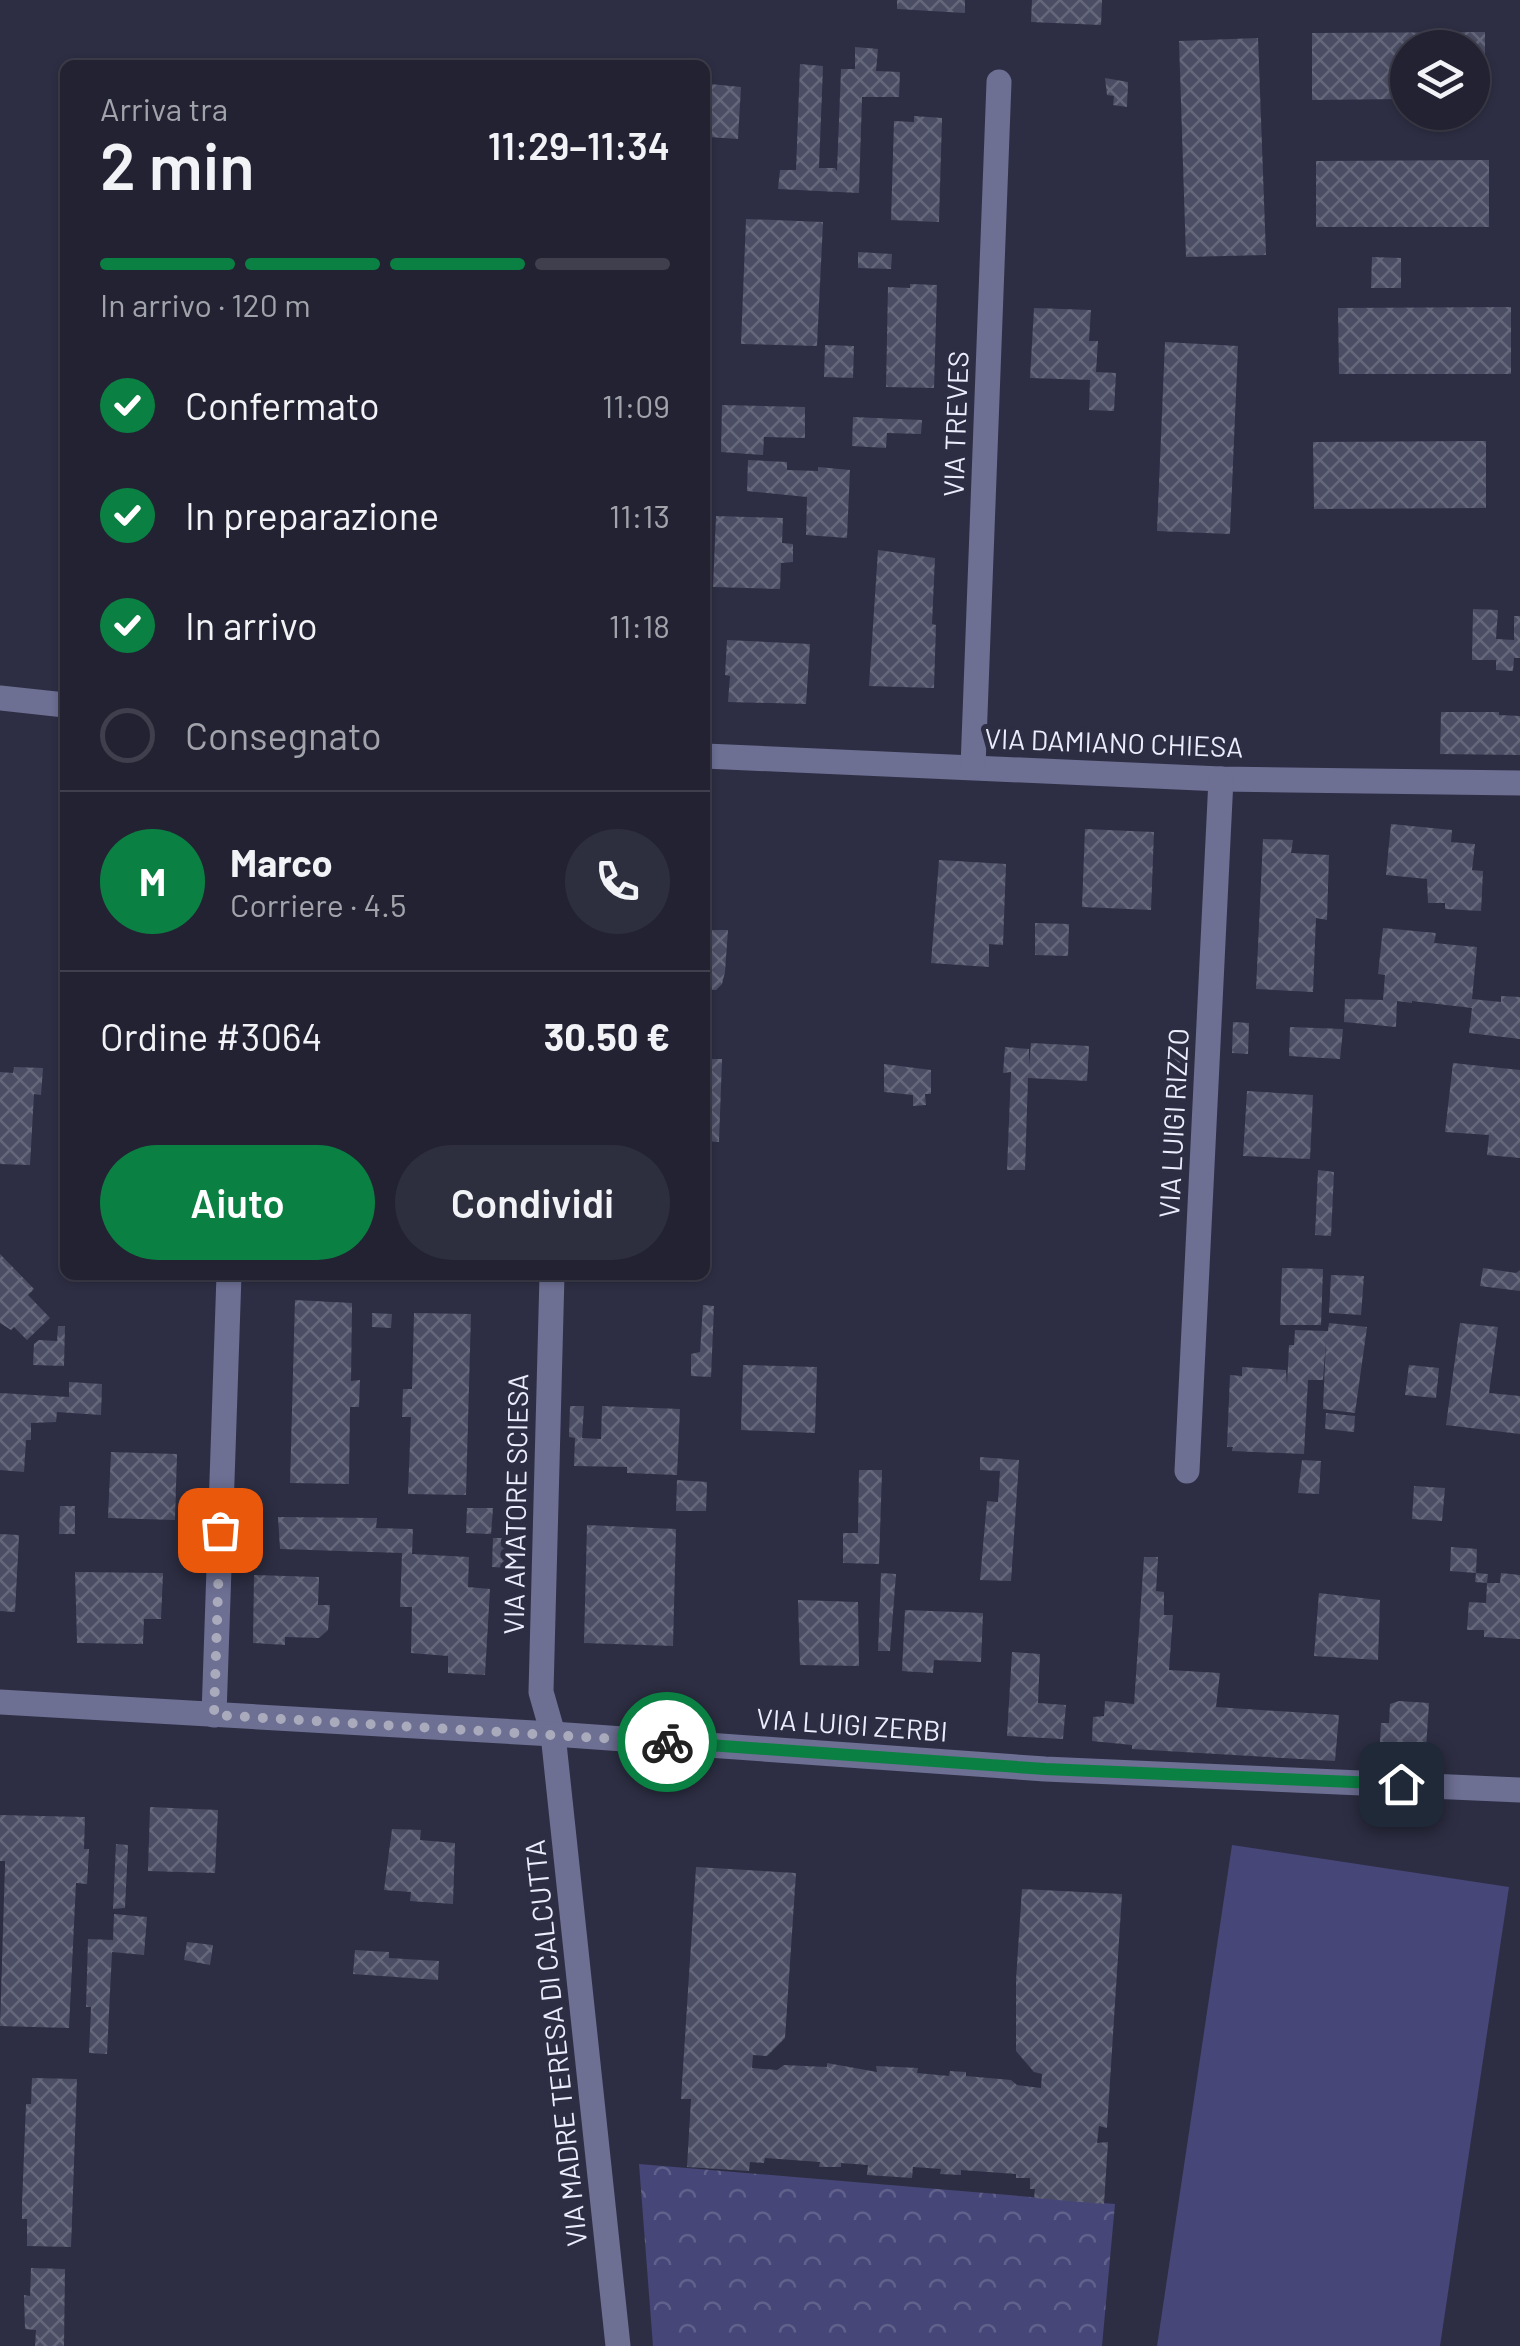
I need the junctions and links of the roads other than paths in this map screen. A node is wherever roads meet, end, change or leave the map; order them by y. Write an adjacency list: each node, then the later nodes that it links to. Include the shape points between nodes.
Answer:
1 (999, 82): 5 (street, VIA TREVES)
2 (0, 698): 3 (street)
3 (60, 705)
4 (710, 756): 5 (street, VIA DAMIANO CHIESA)
5 (973, 767): 6 (street, VIA DAMIANO CHIESA)
6 (1221, 779): 7 (street, VIA DAMIANO CHIESA); 10 (street, VIA LUIGI RIZZO)
7 (1520, 783)
8 (229, 1280): 12 (street)
9 (552, 1280): 13 (street, VIA AMATORE SCIESA, via 542,1692)
10 (1187, 1471)
11 (0, 1702): 12 (street, VIA LUIGI ZERBI)
12 (214, 1715): 13 (street, VIA LUIGI ZERBI)
13 (553, 1734): 14 (street, VIA LUIGI ZERBI, via 1045,1769); 15 (street, VIA MADRE TERESA DI CALCUTTA)
14 (1520, 1790)
15 (618, 2346)

